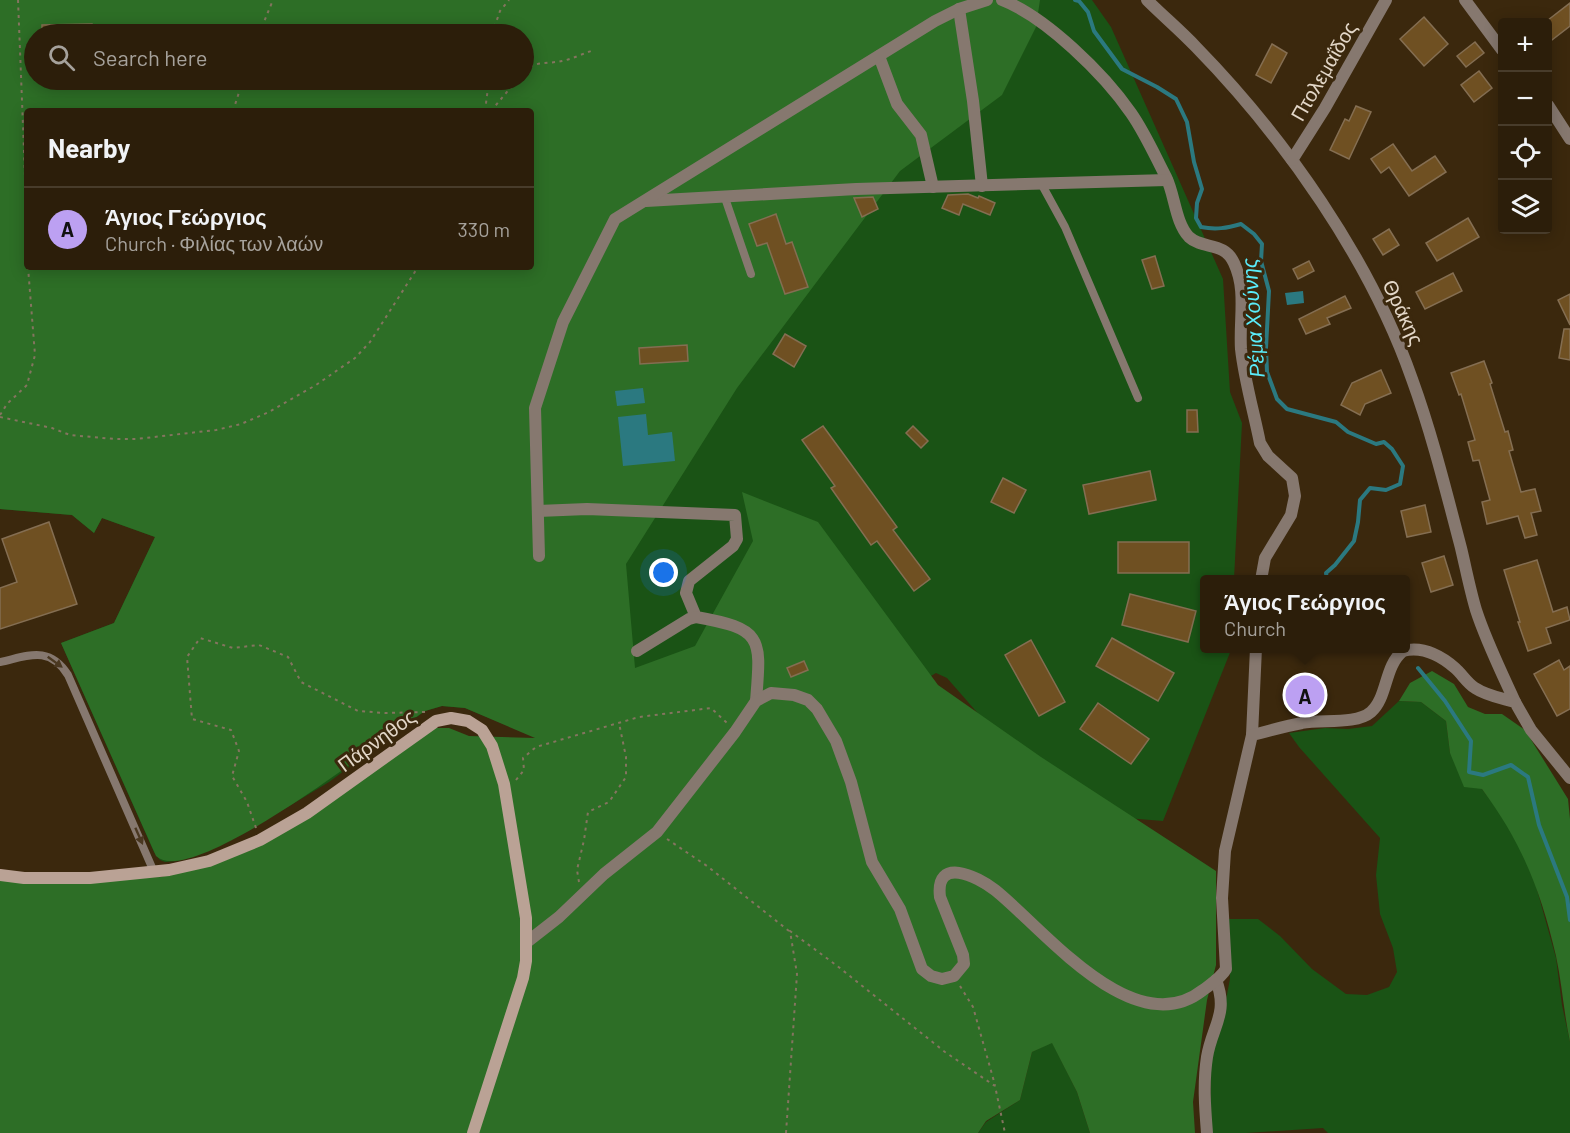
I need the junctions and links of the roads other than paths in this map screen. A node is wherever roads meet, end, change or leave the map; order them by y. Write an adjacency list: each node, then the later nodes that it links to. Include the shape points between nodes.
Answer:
1 (987, 0): 6 (street)
2 (1002, 0): 12 (street, via 1046,26 1118,96 1132,114)
3 (1147, 0): 11 (street, Θράκης, via 1197,47)
4 (1386, 0): 11 (street, Πτολεμαΐδος)
5 (1465, 0): 7 (street)
6 (959, 9): 8 (street); 14 (street)
7 (1498, 43)
8 (879, 56): 15 (street, via 897,105 921,135); 17 (street)
9 (1552, 111): 10 (street)
10 (1570, 139)
11 (1292, 160): 30 (street, Θράκης, via 1370,285 1412,377 1476,608)
12 (1167, 180): 13 (street); 22 (street, via 1182,226 1190,237 1228,253 1235,264 1241,285 1241,350 1260,443 1292,478 1295,496 1291,515 1265,558)
13 (1042, 185): 14 (street); 19 (lane, via 1065,227)
14 (982, 186): 15 (street)
15 (933, 187): 16 (street)
16 (724, 195): 17 (street); 18 (lane)
17 (642, 202): 20 (street, via 615,219 563,322 535,408)
18 (751, 274)
19 (1138, 398)
20 (538, 511): 21 (street); 23 (street, via 735,515 733,546 686,585)
21 (539, 556)
22 (1262, 575)
23 (696, 617): 25 (street); 29 (street, via 737,628 754,638 760,656)
24 (1410, 649): 30 (street, via 1436,656 1480,691)
25 (638, 651)
26 (1256, 653): 31 (street)
27 (1401, 653): 31 (street, via 1392,663 1384,690 1371,712 1356,718 1304,722)
28 (0, 662): 33 (lane, one-way to 33, via 34,654 61,664)
29 (756, 701): 35 (street, via 657,832); 36 (street, via 771,693 794,695 808,700 817,709 836,741 851,782 872,862 900,909 922,969 931,976 954,976 964,964 939,886 948,875 963,872 994,889 1065,955 1117,993 1145,1002 1169,1004 1194,997)
30 (1515, 702): 32 (street, Θράκης, via 1530,730)
31 (1252, 735): 36 (street, via 1225,851 1222,898 1227,964)
32 (1570, 778)
33 (154, 872): 34 (main road, Πάρνηθος, via 90,878); 35 (main road, Πάρνηθος, via 187,868 260,840 307,813 432,724 460,718 480,728 492,746 504,784)
34 (0, 875)
35 (527, 942): 37 (main road, Πάρνηθος, via 523,978)
36 (1216, 980): 38 (street, via 1222,1003 1207,1056)
37 (473, 1133)
38 (1207, 1133)

